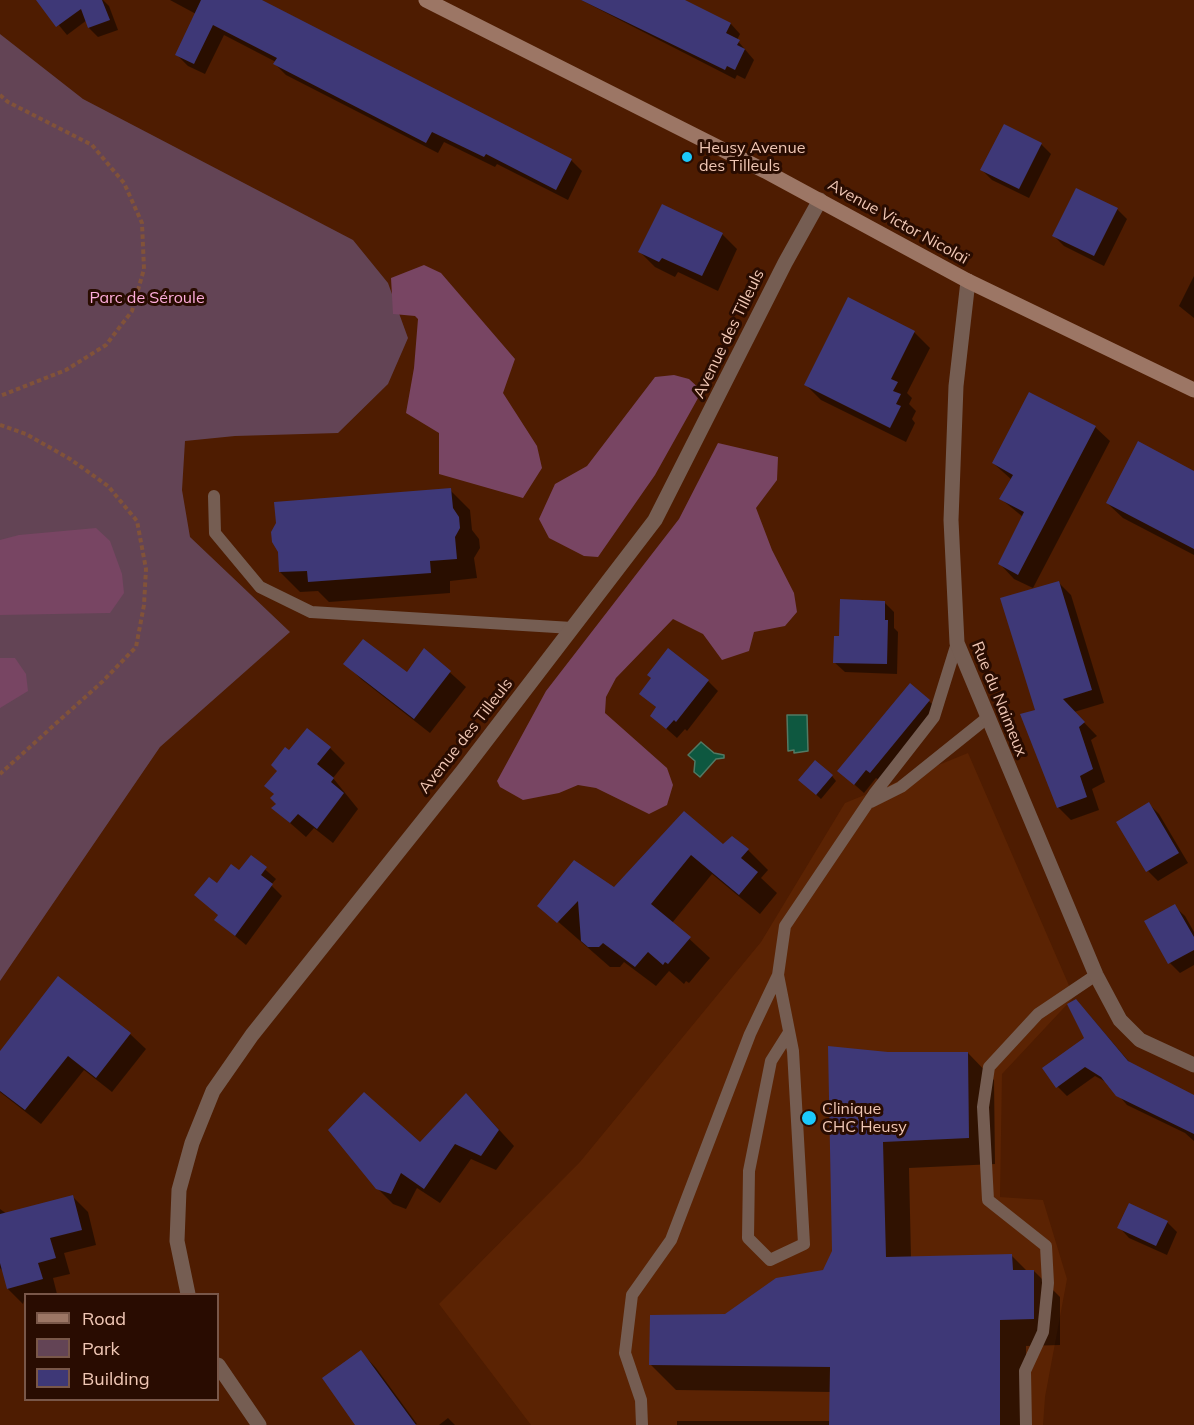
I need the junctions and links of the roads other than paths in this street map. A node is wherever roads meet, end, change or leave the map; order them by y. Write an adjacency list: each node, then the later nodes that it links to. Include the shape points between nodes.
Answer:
1 (426, 0): 2 (street, Avenue Victor Nicolaï)
2 (820, 200): 3 (street, Avenue Victor Nicolaï); 6 (street, Avenue des Tilleuls, via 655,520)
3 (968, 281): 4 (street, Avenue Victor Nicolaï); 7 (street, Rue du Naimeux, via 956,386 951,520)
4 (1194, 390)
5 (214, 496): 6 (lane, via 215,533 261,587 310,612)
6 (572, 628): 14 (street, Avenue des Tilleuls, via 252,1035 213,1091 179,1190 177,1241)
7 (957, 643): 8 (street, Rue du Naimeux); 9 (lane, via 934,717)
8 (987, 718): 9 (lane, via 901,787); 11 (street, Rue du Naimeux)
9 (870, 802): 10 (lane, via 785,926)
10 (778, 975): 12 (lane); 17 (lane, via 750,1034 671,1240 632,1295 625,1353 641,1400)
11 (1096, 975): 13 (street, Rue du Naimeux, via 1120,1020 1140,1040); 18 (lane, via 1038,1014 989,1067 983,1107 988,1200 1046,1246 1048,1282 1043,1332 1025,1371)
12 (788, 1034): 12 (lane, via 771,1061 750,1171 748,1238 770,1260 804,1244 793,1051)
13 (1194, 1065)
14 (188, 1293)
15 (219, 1366): 16 (street)
16 (259, 1425)
17 (642, 1425)
18 (1026, 1425)

